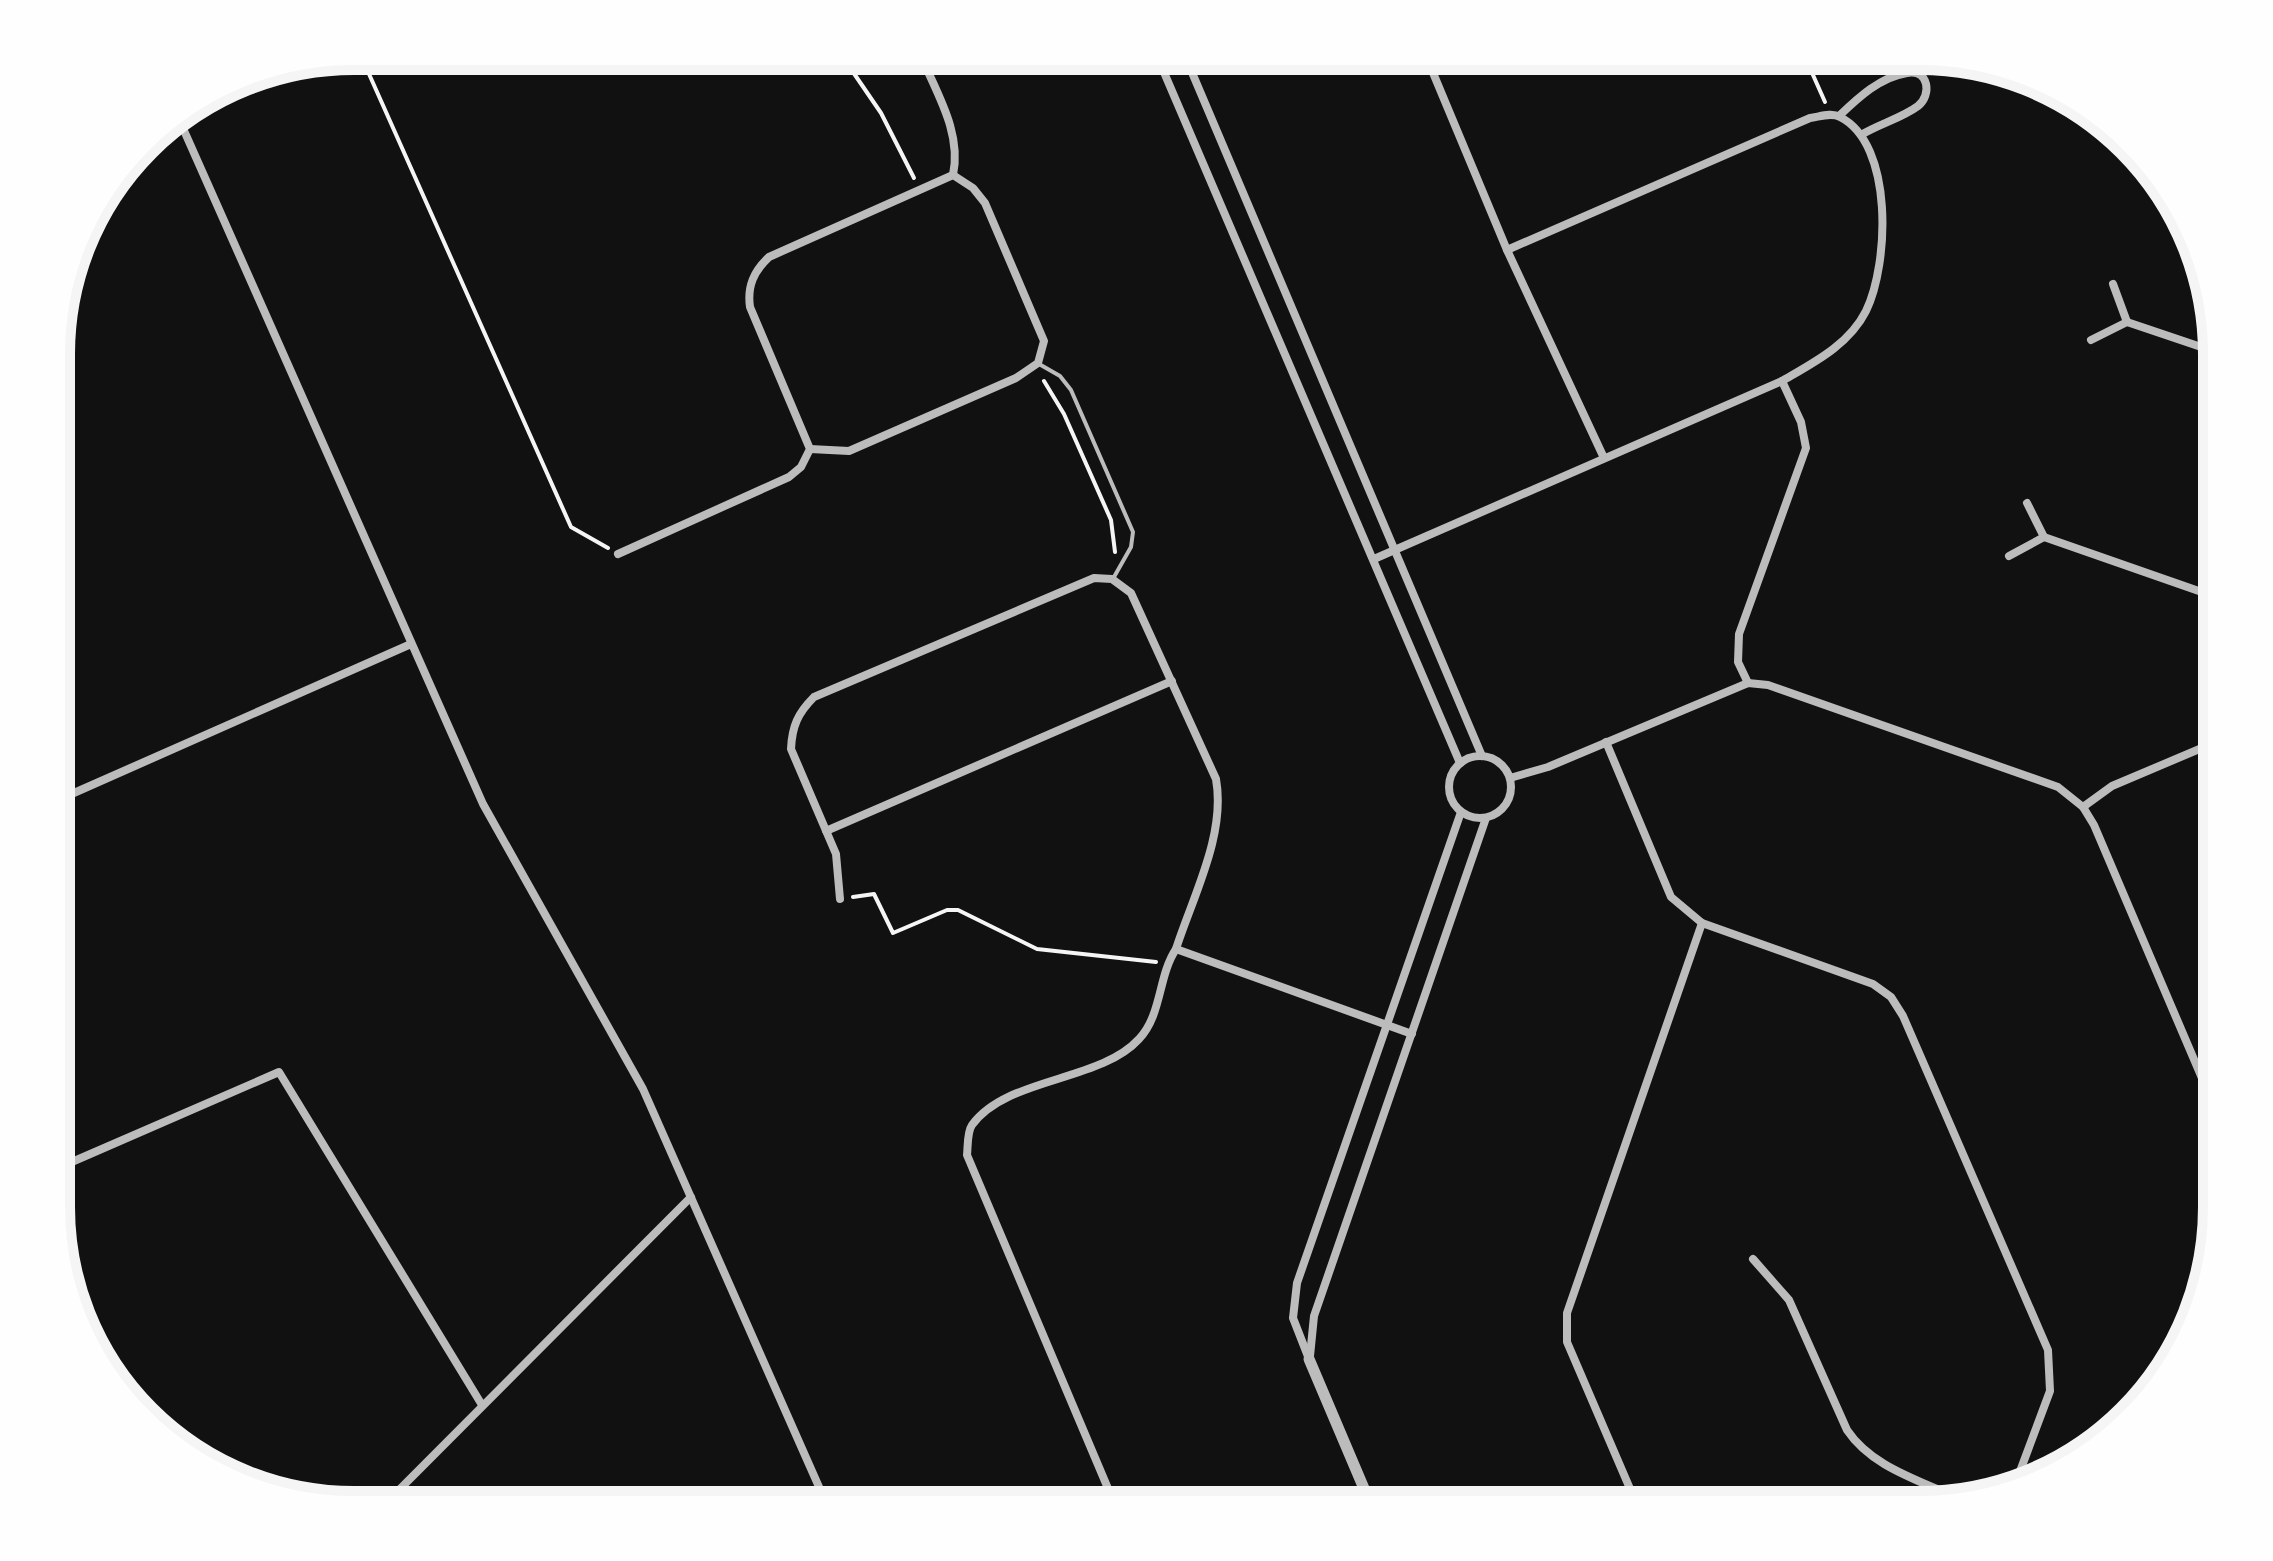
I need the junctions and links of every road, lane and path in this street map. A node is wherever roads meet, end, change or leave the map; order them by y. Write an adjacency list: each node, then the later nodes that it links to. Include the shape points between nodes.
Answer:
1 (367, 70): 26 (path, via 571,527)
2 (852, 70): 13 (path, via 881,113)
3 (927, 70): 12 (street, via 953,130)
4 (1163, 70): 28 (street)
5 (1191, 70): 25 (street)
6 (1432, 70): 14 (street)
7 (1810, 70): 8 (path)
8 (1829, 115): 9 (street); 14 (street, via 1810,118)
9 (1839, 116): 11 (street); 11 (street, via 1864,92 1906,73 1923,78 1926,97 1917,107)
10 (183, 128): 31 (street)
11 (1861, 135): 20 (street, via 1880,188 1885,236 1878,278 1865,313 1834,350)
12 (953, 175): 13 (street); 19 (street, via 973,188 992,220 1044,341)
13 (920, 192): 21 (street, via 769,257 756,269 748,293 750,307)
14 (1507, 250): 22 (street)
15 (2113, 284): 16 (street)
16 (2127, 322): 17 (street); 18 (street)
17 (2091, 340)
18 (2202, 347)
19 (1038, 363): 21 (street, via 1016,378 849,451); 29 (path, via 1111,520); 29 (lane, via 1071,390 1133,532 1131,547)
20 (1782, 381): 22 (street); 33 (street, via 1801,422 1806,448 1739,634 1738,662)
21 (810, 449): 26 (street, via 789,477)
22 (1604, 458): 25 (street)
23 (2027, 503): 24 (street)
24 (2044, 537): 27 (street); 30 (street)
25 (1397, 551): 28 (street); 36 (street)
26 (618, 554)
27 (2009, 556)
28 (1374, 559): 37 (street)
29 (1112, 579): 32 (street, via 1131,593); 43 (street, via 1094,578 814,697 799,712 791,749)
30 (2202, 592)
31 (411, 644): 39 (street); 52 (street, via 483,804 643,1089)
32 (1172, 681): 43 (street); 46 (street, via 1216,779 1220,801)
33 (1748, 683): 34 (street); 40 (street, via 1768,685 2058,787)
34 (1606, 742): 38 (street); 45 (street, via 1671,897)
35 (2202, 748): 40 (street, via 2112,786)
36 (1482, 756): 37 (street); 38 (street, via 1499,762)
37 (1460, 763): 41 (street, via 1449,788)
38 (1510, 778): 42 (street, via 1507,803)
39 (71, 794)
40 (2083, 807): 50 (street)
41 (1461, 812): 42 (street); 48 (street)
42 (1486, 818): 49 (street)
43 (826, 831): 44 (street, via 836,854)
44 (840, 899): 47 (path, via 874,894 893,933 958,910 1037,949)
45 (1702, 923): 56 (street, via 1873,984 1891,997 1903,1016 2048,1350 2050,1391); 62 (street, via 1567,1313 1567,1342)
46 (1176, 949): 47 (street); 48 (street)
47 (1167, 963): 60 (street, via 1152,1021 1139,1040 1120,1054 990,1107 970,1127 967,1155)
48 (1387, 1025): 49 (street); 54 (street, via 1297,1283 1293,1318)
49 (1412, 1034): 54 (street, via 1314,1316)
50 (2203, 1080)
51 (71, 1162): 55 (street, via 279,1072)
52 (691, 1197): 55 (street); 59 (street)
53 (1753, 1259): 57 (street, via 1789,1300 1858,1447)
54 (1309, 1359): 61 (street)
55 (482, 1405): 58 (street)
56 (2020, 1472)
57 (1940, 1490)
58 (398, 1491)
59 (819, 1491)
60 (1109, 1491)
61 (1365, 1491)
62 (1631, 1491)

